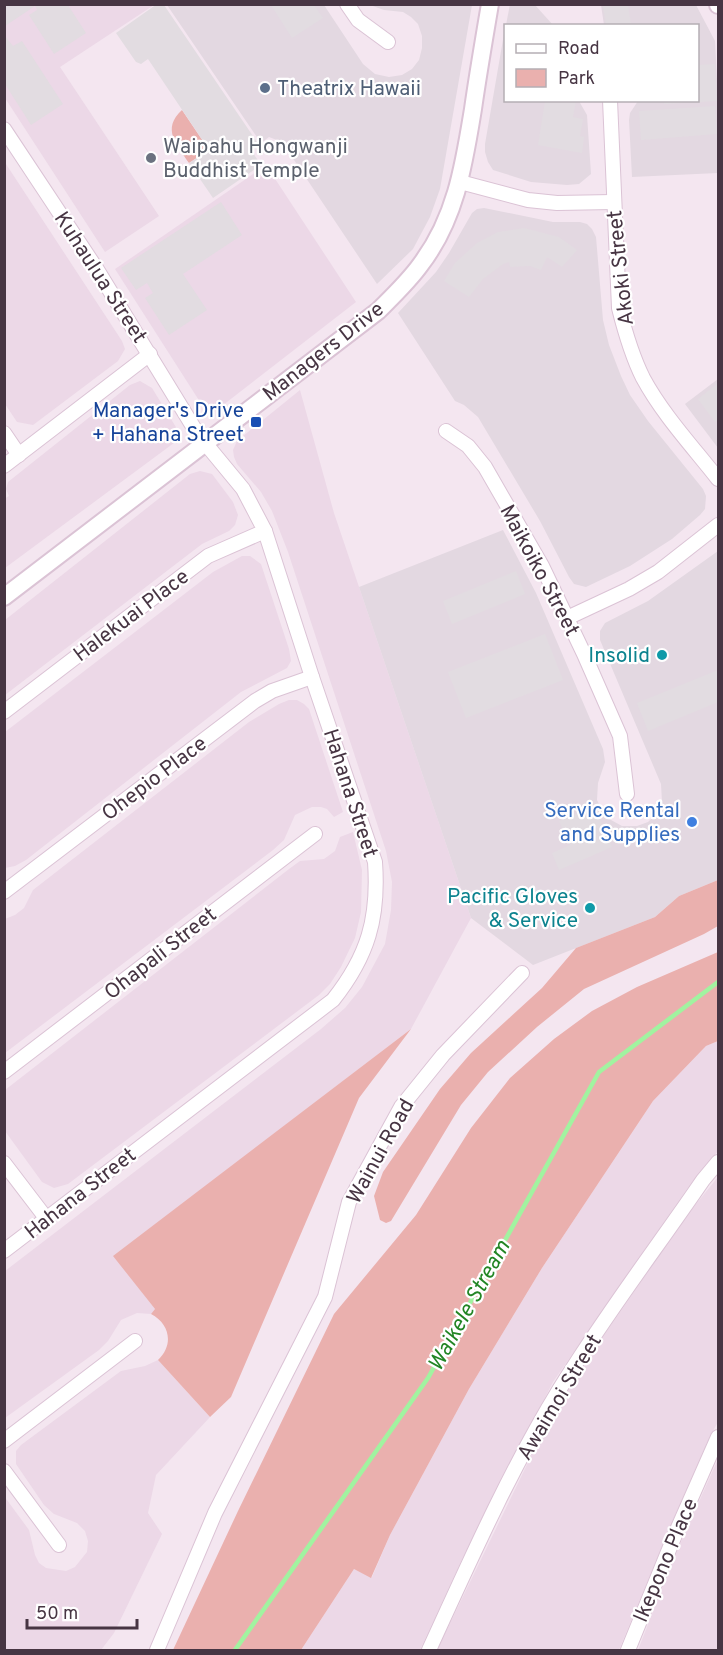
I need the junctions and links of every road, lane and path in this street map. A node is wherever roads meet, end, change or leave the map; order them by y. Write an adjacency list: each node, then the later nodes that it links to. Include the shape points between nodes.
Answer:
1 (348, 4): 3 (street, via 358,20)
2 (490, 4): 6 (street, Managers Drive)
3 (388, 42)
4 (610, 102): 7 (street, Akoki Street)
5 (4, 129): 8 (street, Kuhaulua Street)
6 (460, 182): 7 (street, via 528,200); 12 (street, Managers Drive, via 437,238 402,287 378,311)
7 (613, 202): 15 (street, Akoki Street, via 619,308 634,357 655,397)
8 (150, 354): 9 (street, Kuhaulua Street); 13 (street)
9 (194, 428)
10 (446, 431): 19 (street, Maikoiko Street, via 468,446 485,467)
11 (4, 433): 13 (street)
12 (205, 443): 17 (street, Hahana Street, via 243,489); 18 (street, Managers Drive)
13 (19, 455): 14 (street)
14 (4, 466)
15 (718, 479)
16 (718, 525): 19 (street, via 658,572)
17 (265, 531): 20 (street, Hahana Street); 21 (street, Halekuai Place, via 208,556)
18 (4, 597)
19 (567, 618): 22 (street, Maikoiko Street, via 620,736)
20 (312, 677): 24 (street, Ohepio Place, via 255,701); 29 (street, Hahana Street, via 375,862 375,910 357,966 333,1000)
21 (4, 712)
22 (627, 794)
23 (315, 834): 26 (street, Ohapali Street)
24 (4, 892)
25 (522, 973): 36 (street, Wainui Road, via 443,1055 401,1107 349,1202 325,1297 214,1513)
26 (4, 1072)
27 (718, 1162): 37 (street, Awaimoi Street, via 558,1391 473,1554)
28 (4, 1163): 29 (street)
29 (46, 1218): 30 (street, Hahana Street)
30 (4, 1251)
31 (135, 1341): 33 (street)
32 (718, 1437): 38 (street, Ikepono Place)
33 (4, 1441)
34 (4, 1471): 35 (street)
35 (59, 1545)
36 (157, 1650)
37 (429, 1650)
38 (628, 1650)

